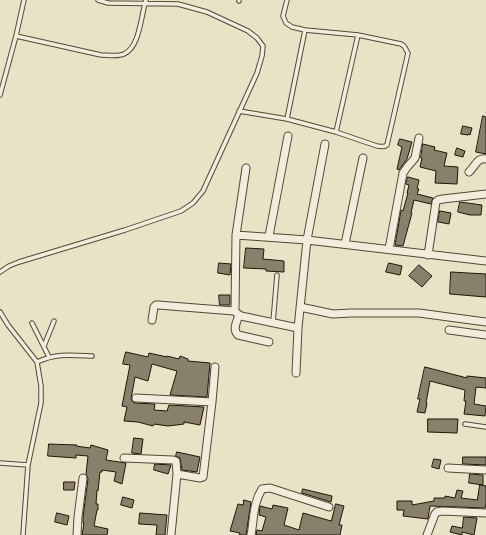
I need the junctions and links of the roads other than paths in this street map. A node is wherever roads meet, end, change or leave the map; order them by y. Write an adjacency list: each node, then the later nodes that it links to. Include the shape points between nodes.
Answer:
1 (24, 0): 7 (lane)
2 (98, 0): 4 (lane, via 108,3)
3 (287, 0): 5 (lane, via 284,20 292,27)
4 (145, 2): 7 (lane, via 137,38 132,48 124,54 102,55); 9 (lane, via 178,4 207,12 248,31 257,38 262,46 262,56)
5 (305, 30): 6 (lane); 10 (lane)
6 (358, 35): 11 (lane); 11 (lane, via 401,44 408,53 387,145 377,146)
7 (16, 36): 8 (lane)
8 (0, 95)
9 (239, 111): 10 (lane); 27 (lane, via 203,191 193,203 181,211 19,262)
10 (286, 119): 11 (lane)
11 (336, 132)
12 (288, 136): 21 (street)
13 (419, 138): 24 (street, via 415,158 404,173)
14 (325, 144): 22 (street)
15 (363, 158): 23 (street)
16 (486, 159): 18 (street, via 480,159)
17 (246, 168): 20 (street)
18 (469, 172)
19 (486, 194): 25 (street, via 436,202)
20 (236, 235): 21 (street); 31 (street)
21 (269, 236): 22 (street)
22 (307, 240): 23 (street); 29 (street)
23 (345, 244): 24 (street)
24 (389, 249): 25 (street)
25 (428, 255): 26 (street)
26 (486, 261)
27 (0, 272)
28 (277, 275): 34 (lane)
29 (300, 307): 35 (street, via 333,314 419,312); 37 (street)
30 (0, 312): 44 (lane)
31 (236, 313): 32 (street, via 156,305); 34 (street); 40 (street, via 235,330 238,335)
32 (152, 320)
33 (54, 321): 41 (lane)
34 (273, 322): 37 (street)
35 (486, 322)
36 (32, 323): 41 (lane)
37 (298, 328): 46 (street)
38 (449, 330): 39 (street)
39 (486, 335)
40 (269, 342)
41 (44, 346): 43 (lane)
42 (92, 356): 43 (lane)
43 (49, 357): 44 (lane)
44 (37, 362): 53 (lane, via 41,403)
45 (215, 367): 48 (street)
46 (296, 373)
47 (136, 398): 48 (street)
48 (212, 402): 56 (street, via 203,476 200,478)
49 (465, 424): 50 (lane)
50 (486, 427)
51 (124, 458): 56 (street, via 175,460)
52 (0, 463): 53 (lane)
53 (28, 465): 60 (lane)
54 (448, 468): 55 (street)
55 (486, 470)
56 (177, 474): 62 (street)
57 (83, 478): 61 (street)
58 (328, 507): 63 (street, via 270,488 262,489 255,504)
59 (486, 513): 64 (street, via 439,511 435,514)
60 (23, 535)
61 (77, 535)
62 (171, 535)
63 (251, 535)
64 (427, 535)

